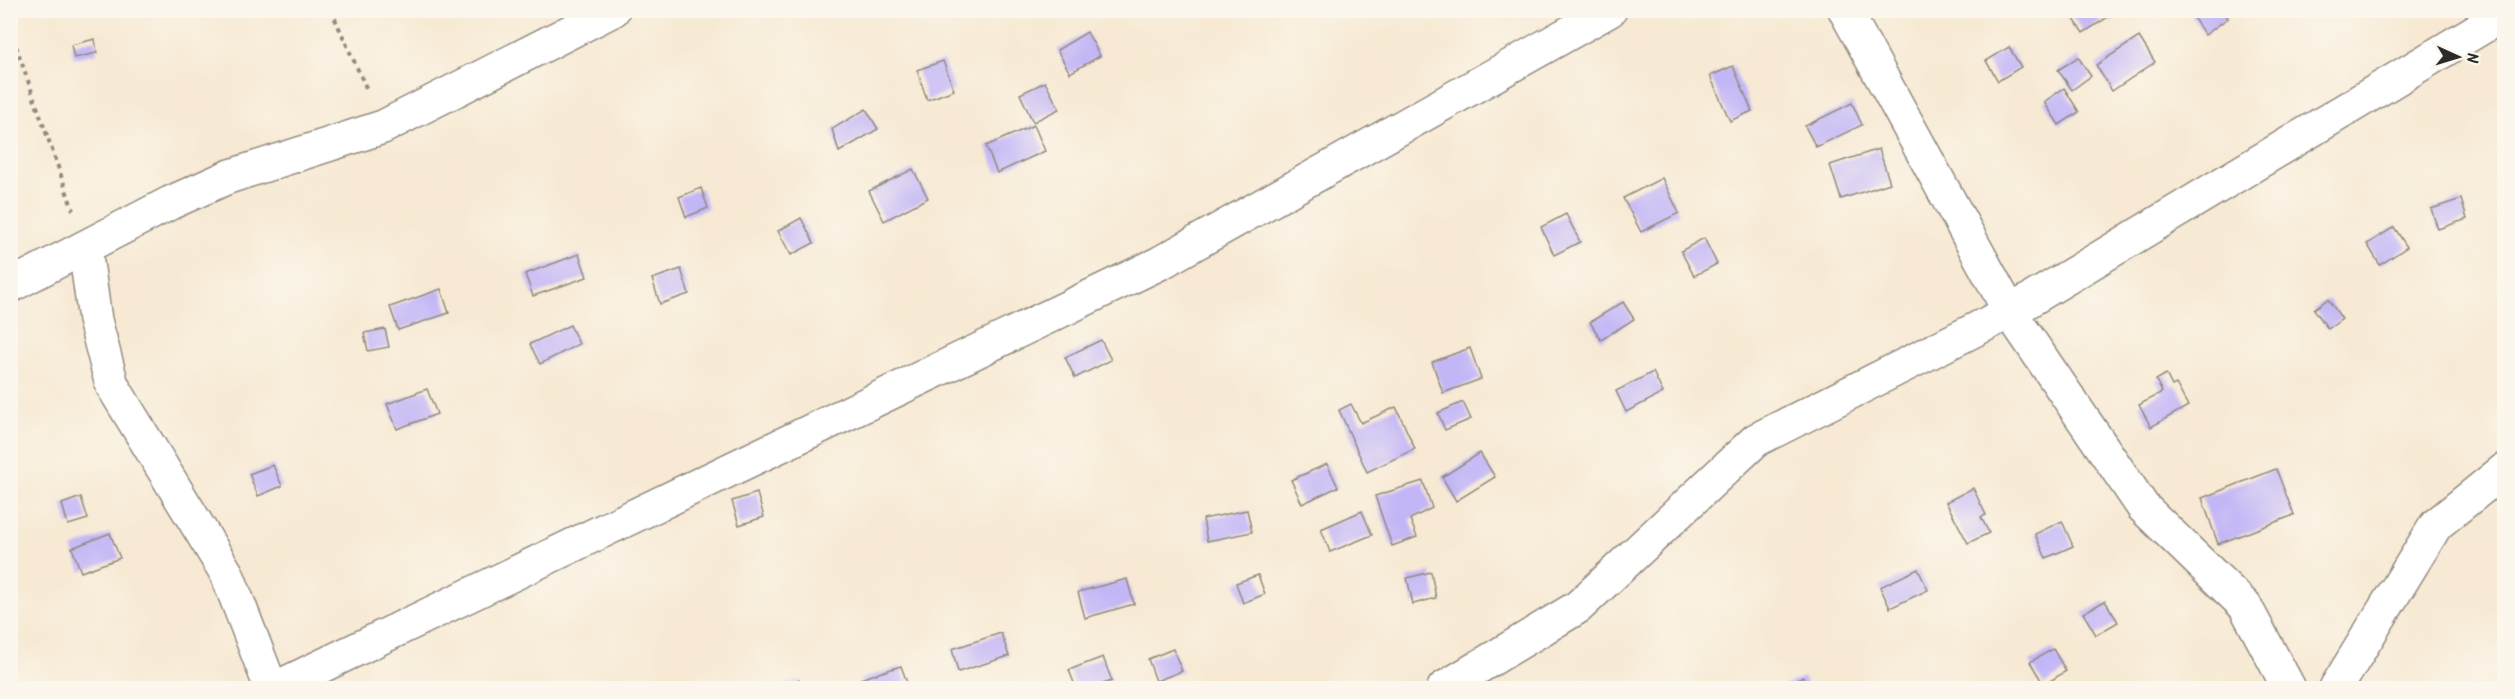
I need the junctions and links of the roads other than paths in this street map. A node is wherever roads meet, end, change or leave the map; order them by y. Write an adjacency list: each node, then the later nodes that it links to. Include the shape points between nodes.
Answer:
1 (613, 10): 5 (street, via 383,127 228,177)
2 (1610, 10): 9 (street, via 1160,263)
3 (1845, 10): 7 (street)
4 (2505, 14): 7 (street)
5 (85, 248): 6 (street); 9 (street, via 95,320 112,385 227,574)
6 (10, 286)
7 (2010, 312): 10 (street, via 1756,440 1578,607); 11 (street, via 2143,507 2246,606)
8 (2505, 470): 12 (street, via 2436,525)
9 (274, 688)
10 (1444, 688)
11 (2289, 688)
12 (2336, 688)

